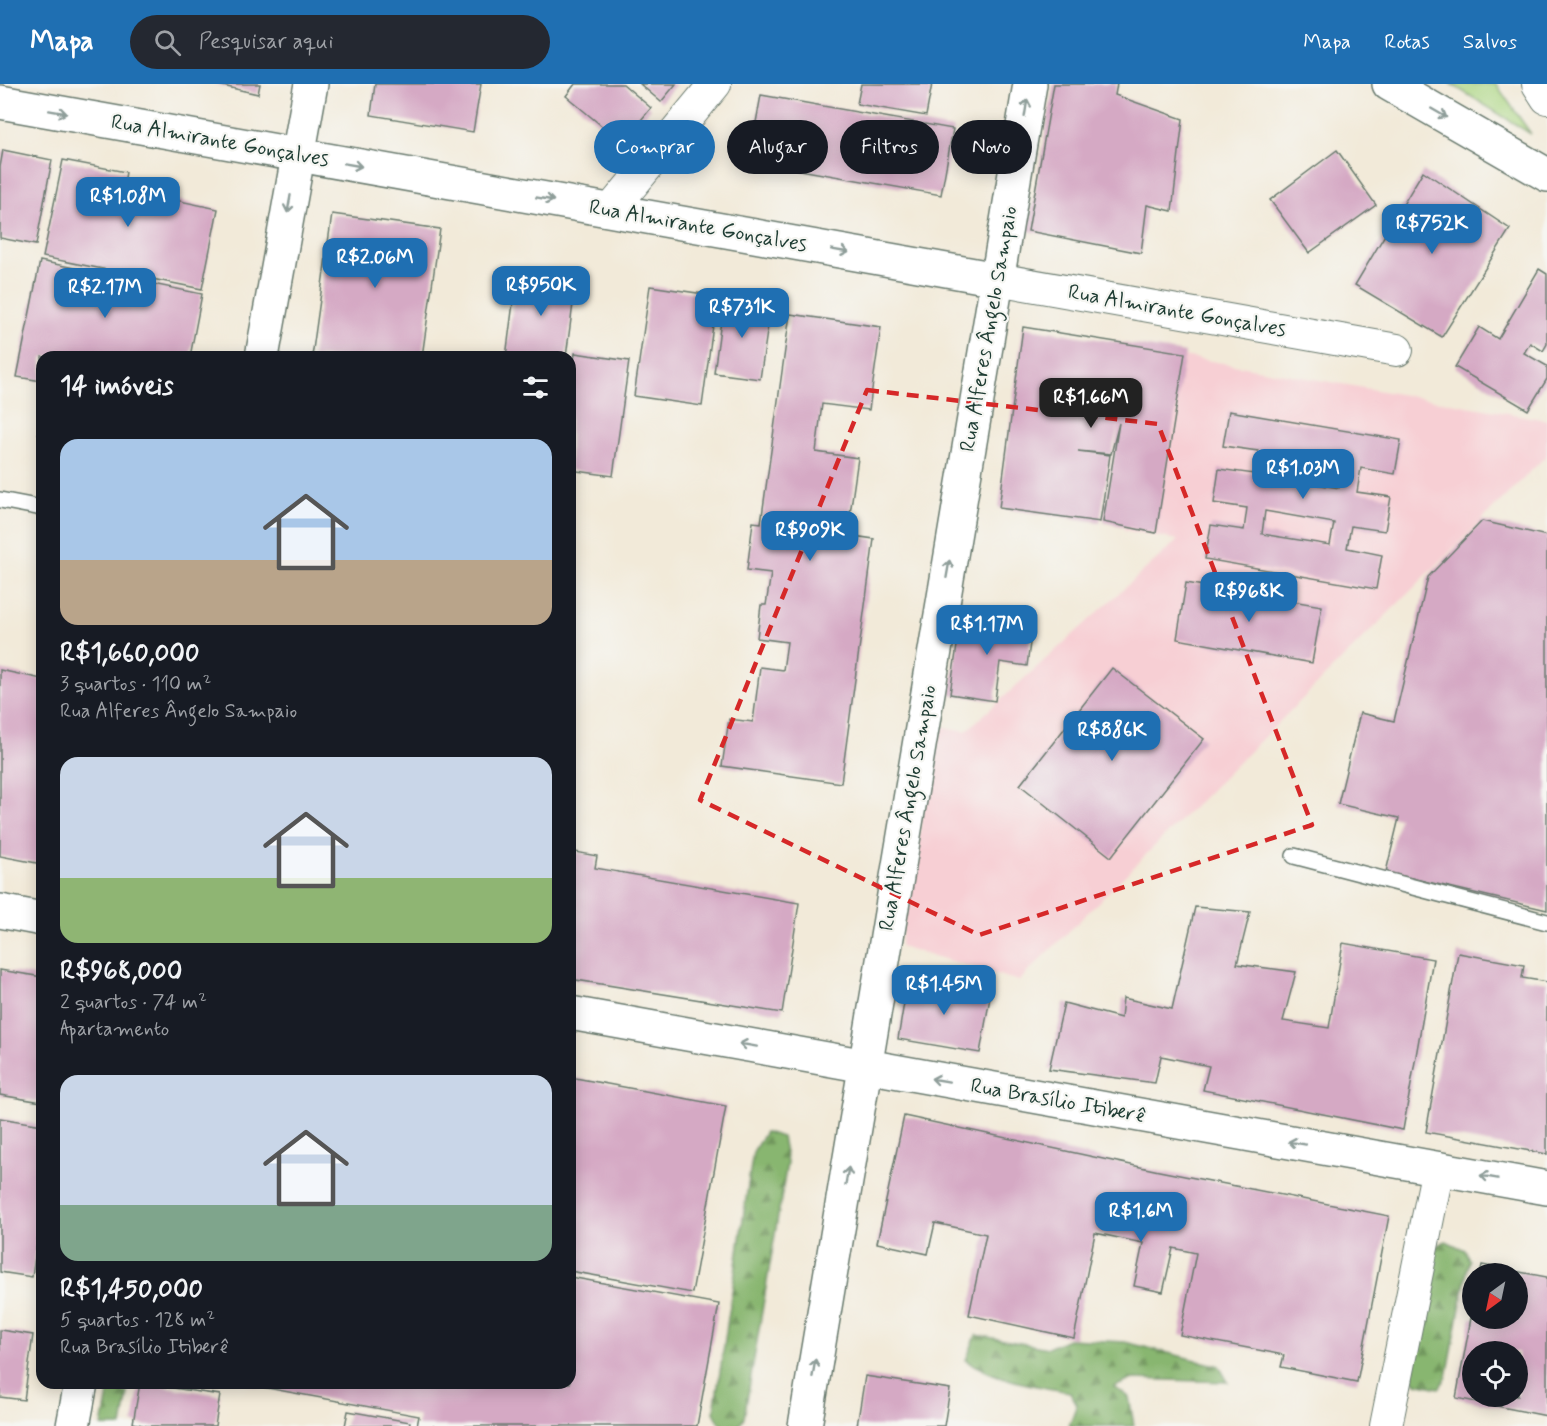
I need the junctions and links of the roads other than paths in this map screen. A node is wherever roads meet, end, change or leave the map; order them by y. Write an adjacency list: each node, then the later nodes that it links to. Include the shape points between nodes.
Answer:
1 (311, 84): 8 (main road)
2 (715, 84): 10 (street)
3 (1030, 84): 11 (main road, Rua Alferes Ângelo Sampaio, one-way to 3)
4 (1389, 84): 9 (main road, one-way to 9)
5 (1538, 84): 6 (street)
6 (1547, 98)
7 (0, 102): 8 (main road, Rua Almirante Gonçalves, one-way to 8)
8 (298, 155): 10 (main road, Rua Almirante Gonçalves, one-way to 10); 13 (main road, one-way to 13)
9 (1547, 176)
10 (611, 210): 11 (main road, Rua Almirante Gonçalves, one-way to 11)
11 (997, 279): 12 (street, Rua Almirante Gonçalves); 21 (main road, Rua Alferes Ângelo Sampaio, one-way to 11)
12 (1397, 350)
13 (263, 351)
14 (0, 500): 15 (lane)
15 (36, 507)
16 (1294, 856): 19 (lane)
17 (0, 911): 18 (main road)
18 (36, 918)
19 (1547, 922)
20 (576, 1014): 21 (main road, Rua Brasílio Itiberê, one-way to 20)
21 (865, 1066): 22 (main road, Rua Brasílio Itiberê, one-way to 21); 26 (main road, Rua Alferes Ângelo Sampaio, one-way to 21)
22 (1438, 1168): 23 (main road, Rua Brasílio Itiberê, one-way to 22); 27 (street)
23 (1547, 1188)
24 (80, 1389): 25 (main road)
25 (73, 1426)
26 (805, 1426)
27 (1386, 1426)

